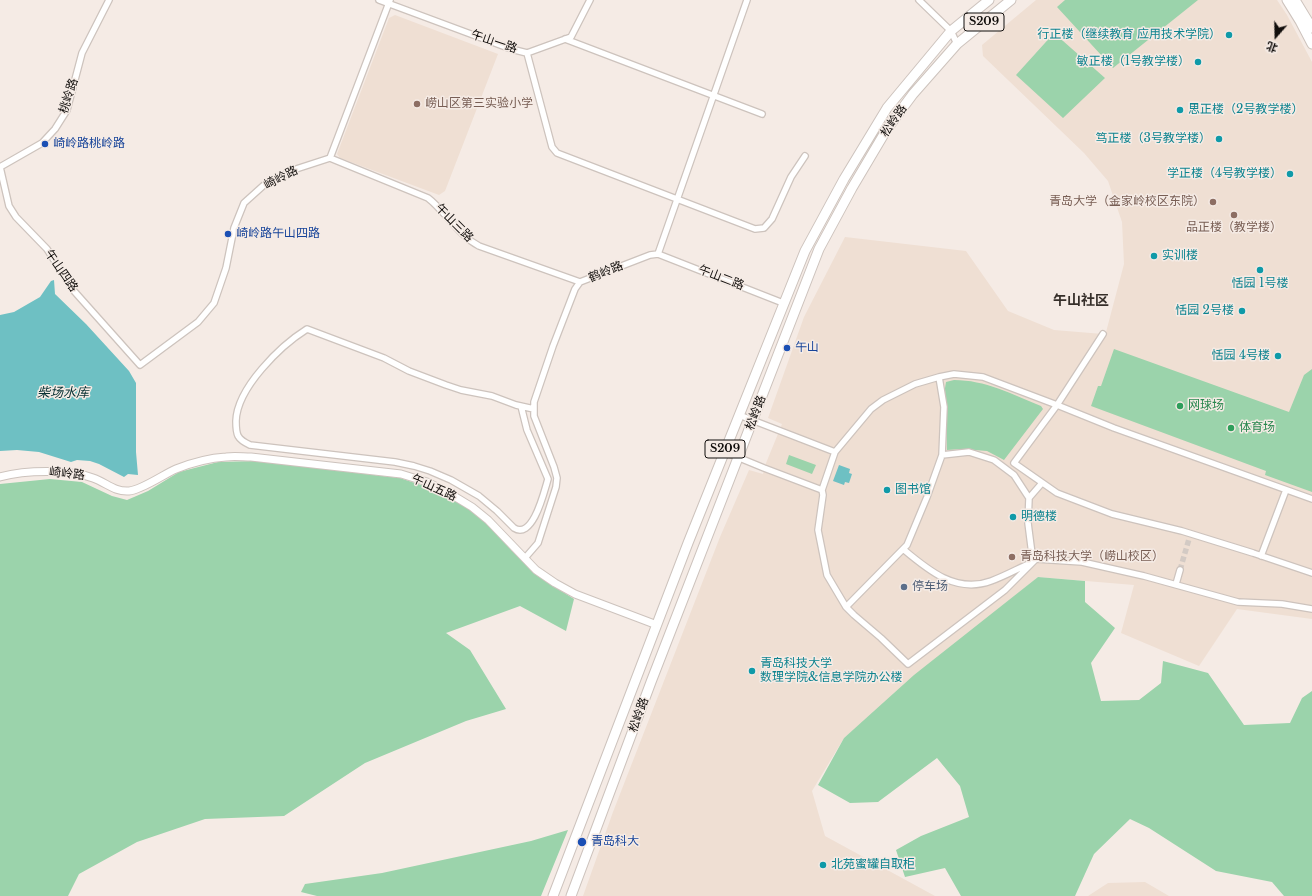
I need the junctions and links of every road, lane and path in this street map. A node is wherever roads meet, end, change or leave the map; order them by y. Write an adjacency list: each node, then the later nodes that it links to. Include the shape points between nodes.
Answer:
1 (109, 0): 21 (street, 桃岭路, via 82,53 66,110 56,129 42,143)
2 (379, 0): 10 (street, 午山一路)
3 (590, 0): 13 (street, via 571,38)
4 (747, 0): 17 (street)
5 (919, 0): 12 (street)
6 (989, 0): 12 (main road, 松岭路 / S209)
7 (1011, 0): 14 (main road, 松岭路 / S209)
8 (1286, 0): 15 (main road)
9 (1295, 0): 11 (main road)
10 (390, 2): 16 (street, 午山一路); 20 (street)
11 (1312, 28)
12 (951, 31): 14 (street); 25 (main road, 松岭路 / S209, via 887,108 805,251)
13 (565, 40): 16 (street, 午山一路); 17 (street)
14 (957, 44): 33 (main road, 松岭路 / S209, via 913,94 887,129 852,188 820,249)
15 (1312, 44)
16 (527, 53): 22 (street, via 556,153)
17 (714, 96): 18 (street); 22 (street)
18 (762, 114)
19 (805, 156): 22 (street, via 791,177 772,219 764,228 755,229)
20 (330, 158): 24 (street, 午山三路, via 428,198 469,241 479,246); 27 (street, 崎岭路, via 293,170 264,185 244,204 234,228 226,268 214,303 198,322)
21 (0, 167): 27 (street, 午山四路, via 8,206 47,249 74,292)
22 (677, 199): 23 (street)
23 (658, 254): 24 (street, 鹤岭路); 25 (street, 午山二路)
24 (580, 282): 31 (street, 鹤岭路, via 553,346 534,402)
25 (783, 303): 32 (main road, 松岭路 / S209)
26 (1103, 334): 29 (street)
27 (140, 365)
28 (939, 377): 29 (street, via 954,374 983,377); 35 (street, via 914,384 883,400 871,409); 36 (street, via 944,407)
29 (1057, 405): 40 (street, via 1014,463); 42 (street)
30 (521, 406): 30 (street, via 427,378 384,358 307,329 293,337 251,382 240,401 236,415 236,432 241,441 250,445 395,462 430,471 479,496 508,524 522,530 534,521 548,479 527,430); 31 (street)
31 (534, 409): 47 (street, 鹤岭路, via 534,416 557,478 538,543)
32 (739, 415): 33 (street); 34 (main road, 松岭路 / S209)
33 (753, 421): 35 (street); 37 (main road, 松岭路 / S209)
34 (725, 452): 37 (street); 54 (main road, 松岭路 / S209)
35 (835, 452): 41 (street)
36 (942, 455): 43 (street, via 969,452 994,460 1014,475); 45 (street, via 927,497)
37 (738, 457): 41 (street); 56 (main road, 松岭路 / S209)
38 (0, 477): 39 (street, 崎岭路, via 8,474 41,472 78,473 95,478 118,491 131,491)
39 (152, 481): 47 (street, 午山五路, via 176,469 226,457 251,457 401,474 427,482 472,507)
40 (1042, 483): 43 (street); 46 (street, via 1057,493 1112,514)
41 (822, 490): 52 (street, via 818,530 823,556 827,575)
42 (1286, 490): 44 (street); 46 (street)
43 (1029, 498): 48 (street, via 1028,523)
44 (1312, 499)
45 (903, 549): 48 (street, via 926,569 952,583 990,582); 52 (street)
46 (1261, 556): 50 (street)
47 (525, 558): 54 (street, 午山五路, via 536,570 575,594)
48 (1033, 562): 51 (street, via 1036,559 1082,562); 52 (street, via 1004,590 908,664)
49 (1180, 570): 51 (street)
50 (1312, 573)
51 (1176, 584): 53 (street, via 1238,602 1282,604)
52 (846, 607)
53 (1312, 609)
54 (657, 625): 55 (main road, 松岭路 / S209)
55 (553, 896)
56 (571, 896)

